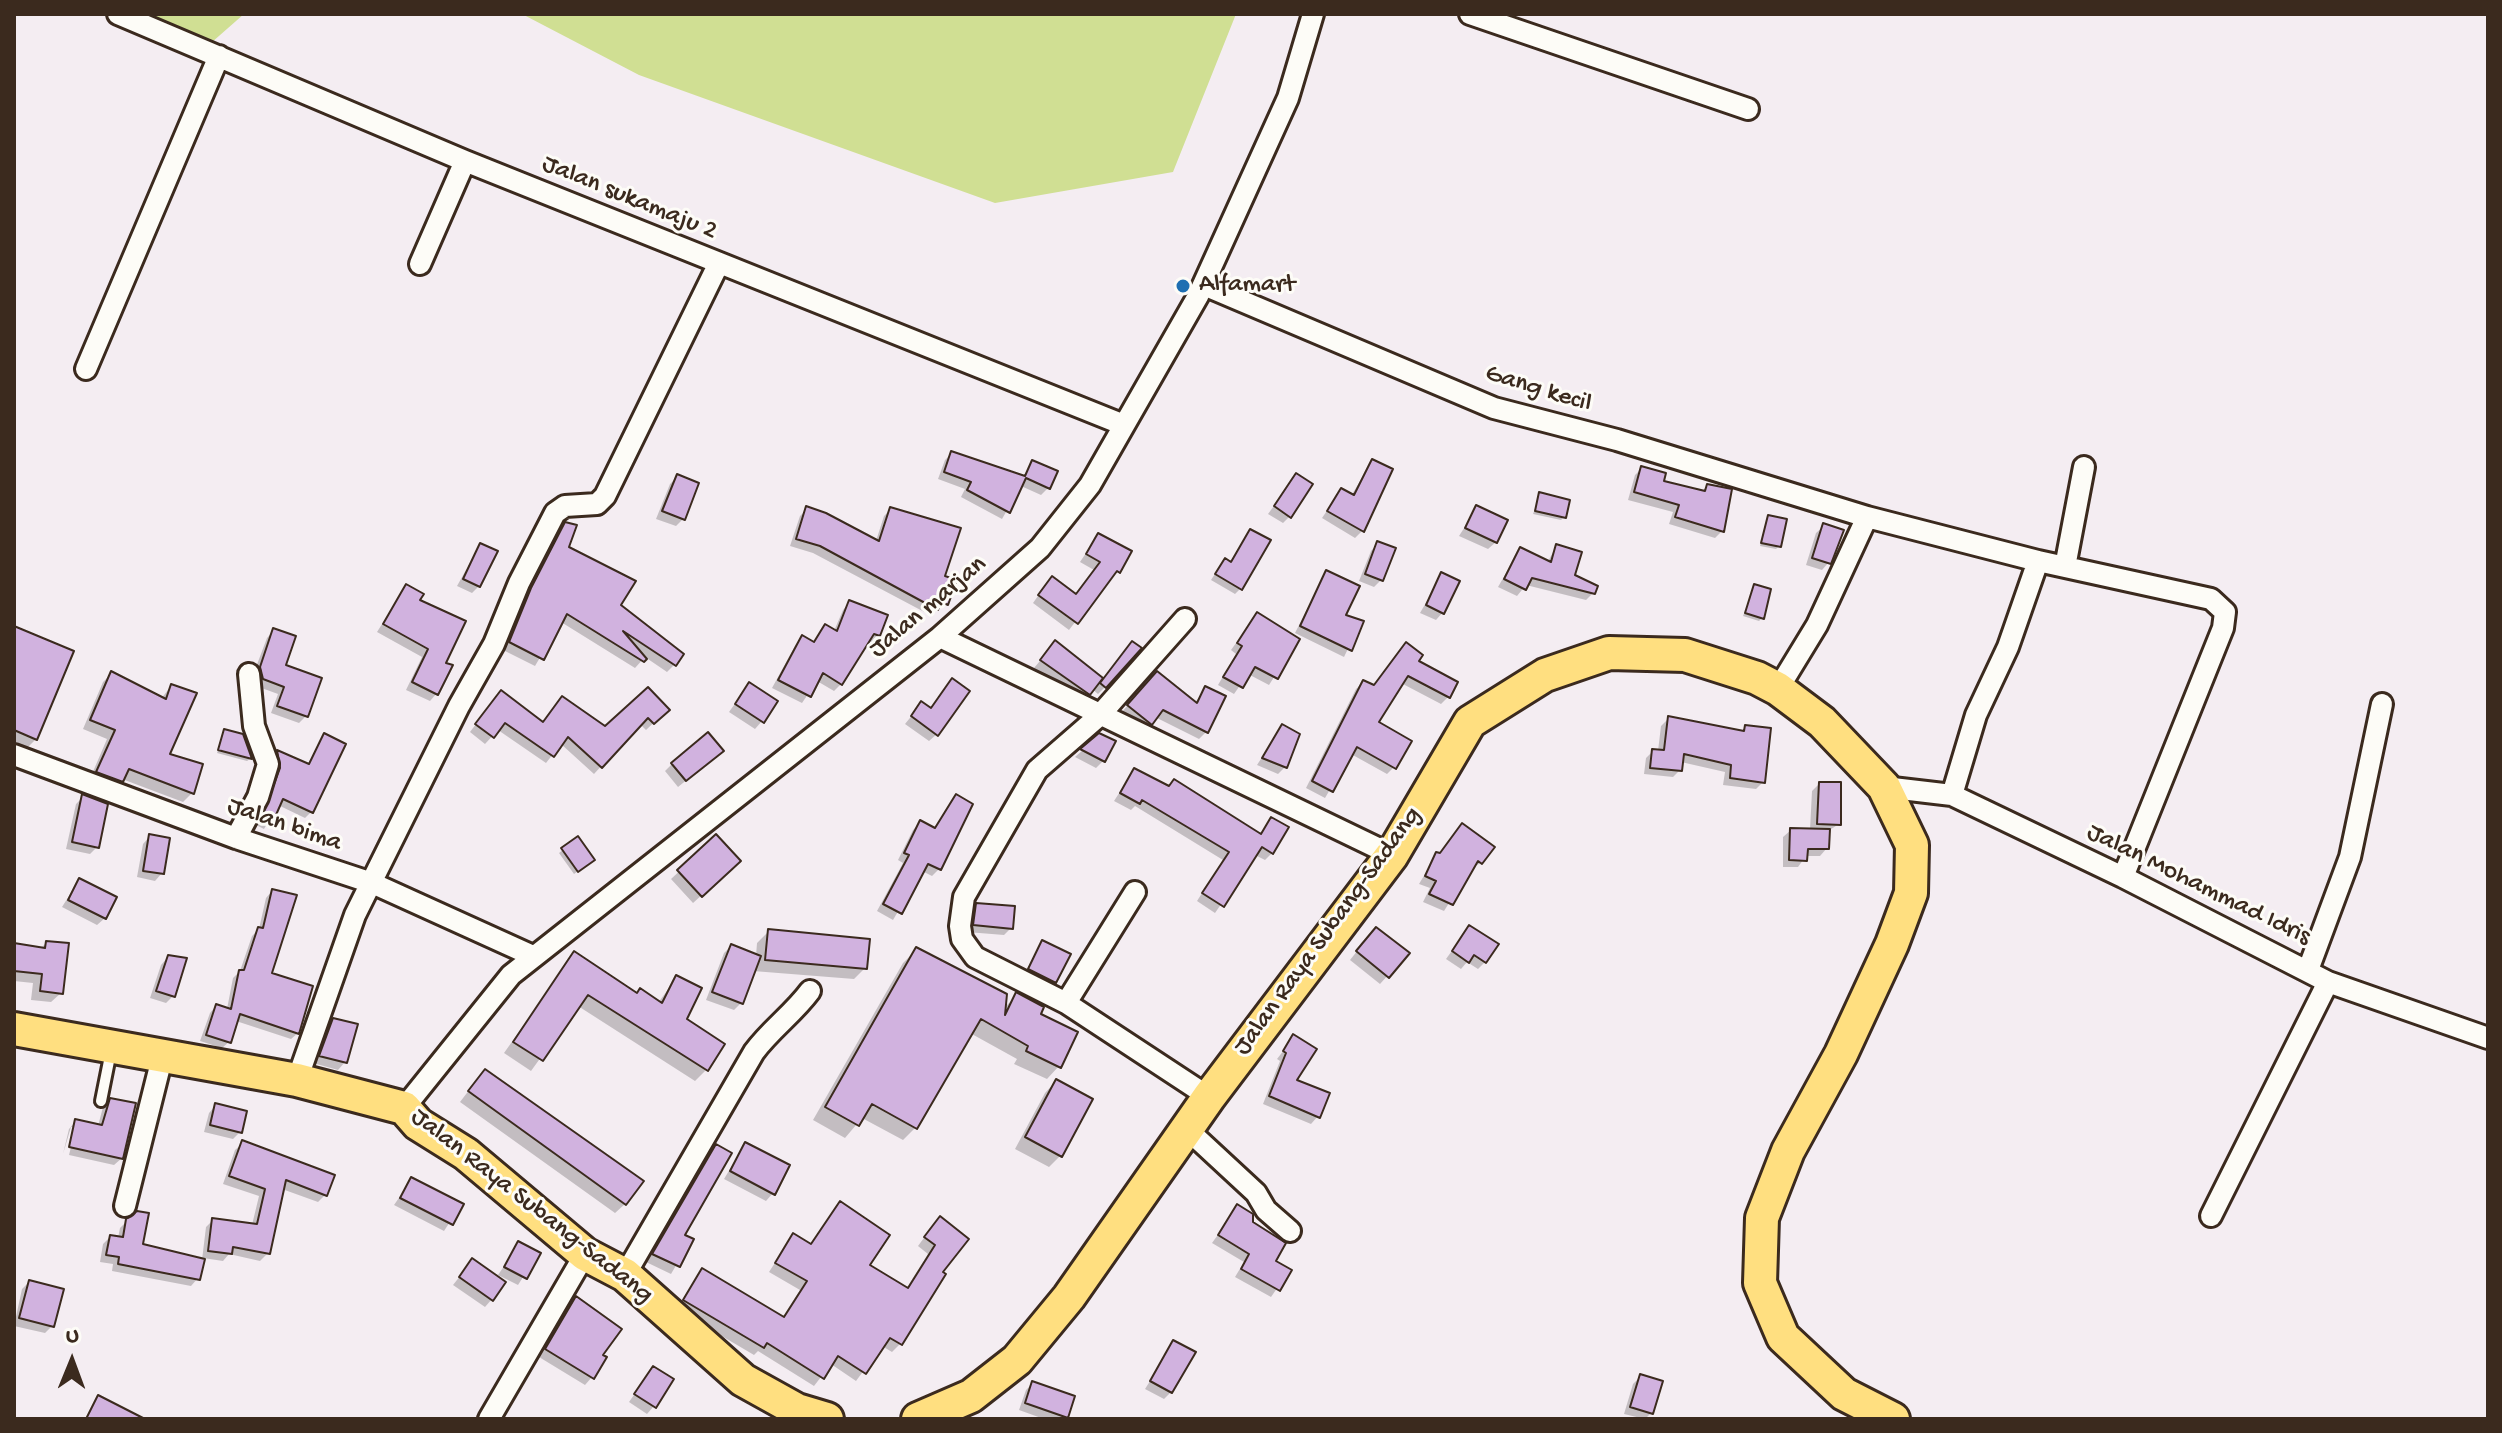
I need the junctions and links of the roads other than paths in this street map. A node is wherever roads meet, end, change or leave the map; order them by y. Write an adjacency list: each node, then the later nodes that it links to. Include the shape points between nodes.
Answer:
1 (118, 14): 4 (street, Jalan sukamaju 2)
2 (1313, 14): 9 (street, Jalan marjan, via 1288,98)
3 (1470, 14): 5 (street)
4 (219, 56): 6 (street, Jalan sukamaju 2); 10 (street)
5 (1748, 109)
6 (465, 161): 7 (street, Jalan sukamaju 2); 8 (street)
7 (719, 263): 11 (street, Jalan sukamaju 2); 28 (street, via 605,496 597,504 565,506 555,513)
8 (420, 264)
9 (1204, 285): 11 (street, Jalan marjan); 13 (street, Gang kecil, via 1494,408)
10 (86, 369)
11 (1124, 425): 17 (street, Jalan marjan, via 1090,485 1040,548)
12 (2084, 467): 15 (street)
13 (1867, 517): 14 (street, Gang kecil); 19 (street, via 1817,625)
14 (2038, 561): 15 (street, Gang kecil); 24 (street, via 2008,647 1976,715)
15 (2065, 567): 27 (street, Gang kecil, via 2211,599 2225,612)
16 (1185, 619): 21 (street)
17 (940, 637): 21 (street); 30 (street, Jalan marjan)
18 (249, 674): 25 (street, via 254,726 268,764)
19 (1778, 689): 23 (main road, Jalan Raya Subang-Sadang, via 1822,722); 26 (main road, Jalan Raya Subang-Sadang, via 1685,655 1609,653 1545,675 1470,722)
20 (2382, 704): 31 (street, via 2350,857)
21 (1099, 716): 26 (street); 34 (street, via 1037,770 964,897 961,912 962,939 975,957)
22 (14, 755): 25 (street, Jalan bima)
23 (1884, 787): 24 (street, Jalan Mohammad Idris); 52 (main road, Jalan Raya Subang-Sadang, via 1912,845 1911,893 1841,1054 1788,1151 1762,1218 1760,1283 1783,1337 1844,1394)
24 (1952, 795): 27 (street, Jalan Mohammad Idris)
25 (236, 838): 28 (street, Jalan bima)
26 (1392, 855): 40 (main road, Jalan Raya Subang-Sadang)
27 (2123, 877): 31 (street, Jalan Mohammad Idris)
28 (372, 883): 30 (street, Jalan bima); 39 (street, via 355,915)
29 (1135, 892): 34 (street)
30 (533, 956): 42 (street, Jalan marjan, via 511,975)
31 (2308, 970): 32 (street, Jalan Mohammad Idris)
32 (2328, 982): 36 (street, Jalan Mohammad Idris); 45 (street)
33 (810, 991): 48 (street, via 754,1052)
34 (1066, 1003): 40 (street)
35 (14, 1029): 37 (main road, Jalan Raya Subang-Sadang)
36 (2488, 1038)
37 (111, 1049): 38 (main road, Jalan Raya Subang-Sadang); 41 (lane)
38 (162, 1058): 39 (main road, Jalan Raya Subang-Sadang); 44 (street)
39 (297, 1080): 42 (main road, Jalan Raya Subang-Sadang)
40 (1209, 1097): 43 (main road, Jalan Raya Subang-Sadang)
41 (101, 1101)
42 (404, 1108): 47 (main road, Jalan Raya Subang-Sadang)
43 (1188, 1130): 46 (street); 51 (main road, Jalan Raya Subang-Sadang, via 1069,1297 1017,1360 971,1396)
44 (125, 1206)
45 (2211, 1216)
46 (1290, 1231)
47 (585, 1254): 48 (main road, Jalan Raya Subang-Sadang); 49 (street)
48 (625, 1275): 50 (main road, Jalan Raya Subang-Sadang, via 743,1380 797,1410)
49 (489, 1419)
50 (827, 1419)
51 (918, 1419)
52 (1893, 1419)

